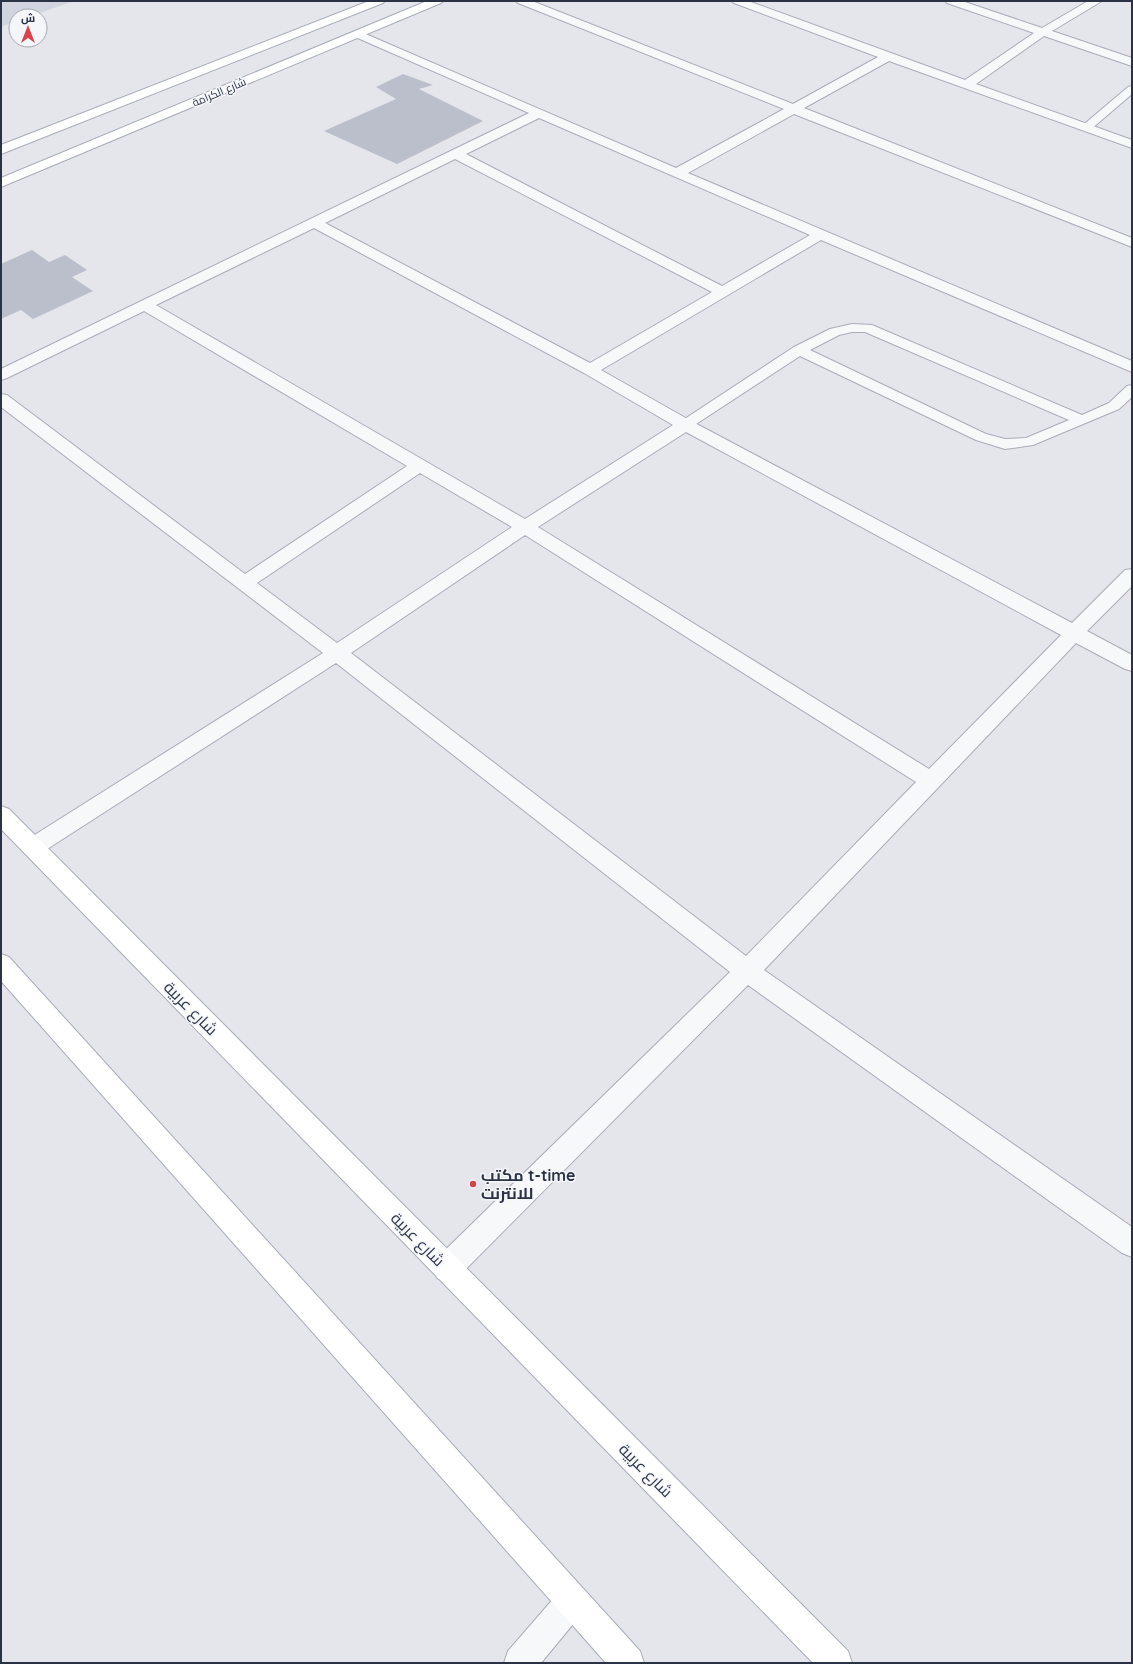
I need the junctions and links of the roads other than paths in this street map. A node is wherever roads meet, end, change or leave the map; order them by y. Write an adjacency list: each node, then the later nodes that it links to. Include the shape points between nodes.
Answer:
1 (379, 1): 17 (street, شارع الكرامة)
2 (436, 1): 8 (street, شارع الكرامة)
3 (522, 1): 13 (street)
4 (738, 1): 9 (street)
5 (951, 1): 7 (street)
6 (1096, 1): 7 (street)
7 (1043, 32): 10 (street); 11 (street)
8 (357, 34): 14 (street); 20 (street, شارع الكرامة)
9 (888, 57): 11 (street); 13 (street)
10 (1132, 62)
11 (967, 85): 15 (street)
12 (1132, 89): 15 (lane)
13 (794, 109): 19 (street); 23 (street)
14 (540, 113): 18 (street); 19 (street)
15 (1086, 128): 16 (street)
16 (1132, 144)
17 (1, 150)
18 (456, 154): 21 (street); 24 (street)
19 (677, 173): 22 (street)
20 (1, 183)
21 (315, 222): 25 (street); 28 (street)
22 (821, 234): 24 (street); 27 (street)
23 (1132, 243)
24 (723, 292): 28 (street)
25 (145, 305): 29 (street); 34 (street)
26 (799, 350): 32 (lane, via 835,332 867,328); 32 (lane, via 981,437 1005,444 1028,442); 33 (lane)
27 (1132, 367)
28 (590, 370): 33 (street)
29 (1, 376)
30 (1132, 389): 32 (lane, via 1114,406)
31 (1, 399): 37 (street)
32 (1082, 420)
33 (685, 425): 35 (street); 38 (street)
34 (419, 466): 35 (street); 37 (street)
35 (525, 527): 39 (street); 41 (street)
36 (1132, 575): 38 (street)
37 (244, 583): 39 (street)
38 (1074, 633): 40 (street); 41 (street)
39 (337, 653): 43 (street); 45 (street)
40 (1132, 664)
41 (932, 780): 45 (street)
42 (1, 815): 43 (street, شارع عربية)
43 (32, 847): 47 (street, شارع عربية)
44 (1, 964): 48 (street)
45 (747, 971): 46 (street); 47 (street)
46 (1132, 1243)
47 (447, 1268): 51 (street, شارع عربية)
48 (572, 1601): 49 (street); 50 (street)
49 (520, 1663)
50 (628, 1663)
51 (836, 1663)

